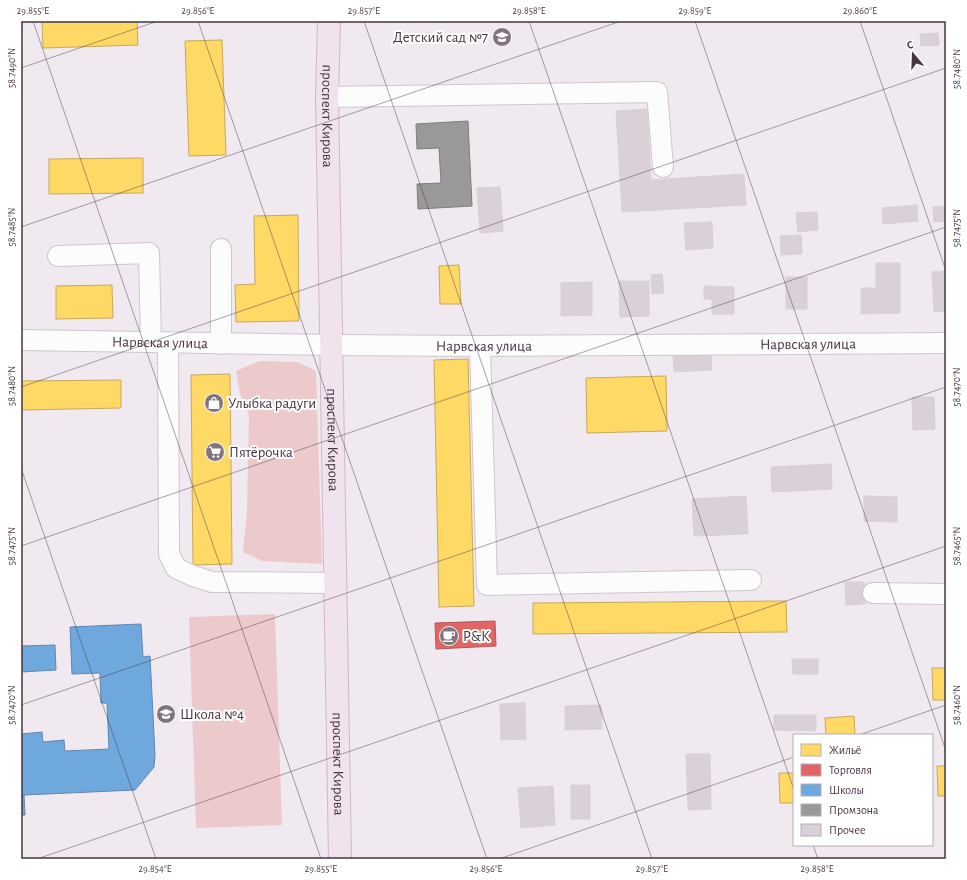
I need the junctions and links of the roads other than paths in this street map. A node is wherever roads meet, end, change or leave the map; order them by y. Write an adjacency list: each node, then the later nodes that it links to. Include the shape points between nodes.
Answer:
1 (329, 21): 2 (main road, проспект Кирова)
2 (327, 97): 3 (street, via 657,92); 10 (main road, проспект Кирова)
3 (663, 166)
4 (221, 249): 9 (street)
5 (58, 256): 7 (street, via 149,253)
6 (21, 340): 7 (street, Нарвская улица)
7 (160, 343): 9 (street, Нарвская улица); 13 (street, via 169,554 176,568 212,582)
8 (946, 343): 11 (street, Нарвская улица)
9 (221, 344): 10 (street, Нарвская улица)
10 (332, 345): 11 (street, Нарвская улица); 13 (main road, проспект Кирова)
11 (480, 346): 12 (street, via 487,585)
12 (751, 580)
13 (335, 583): 16 (main road, проспект Кирова)
14 (873, 593): 15 (street)
15 (946, 594)
16 (340, 859)

